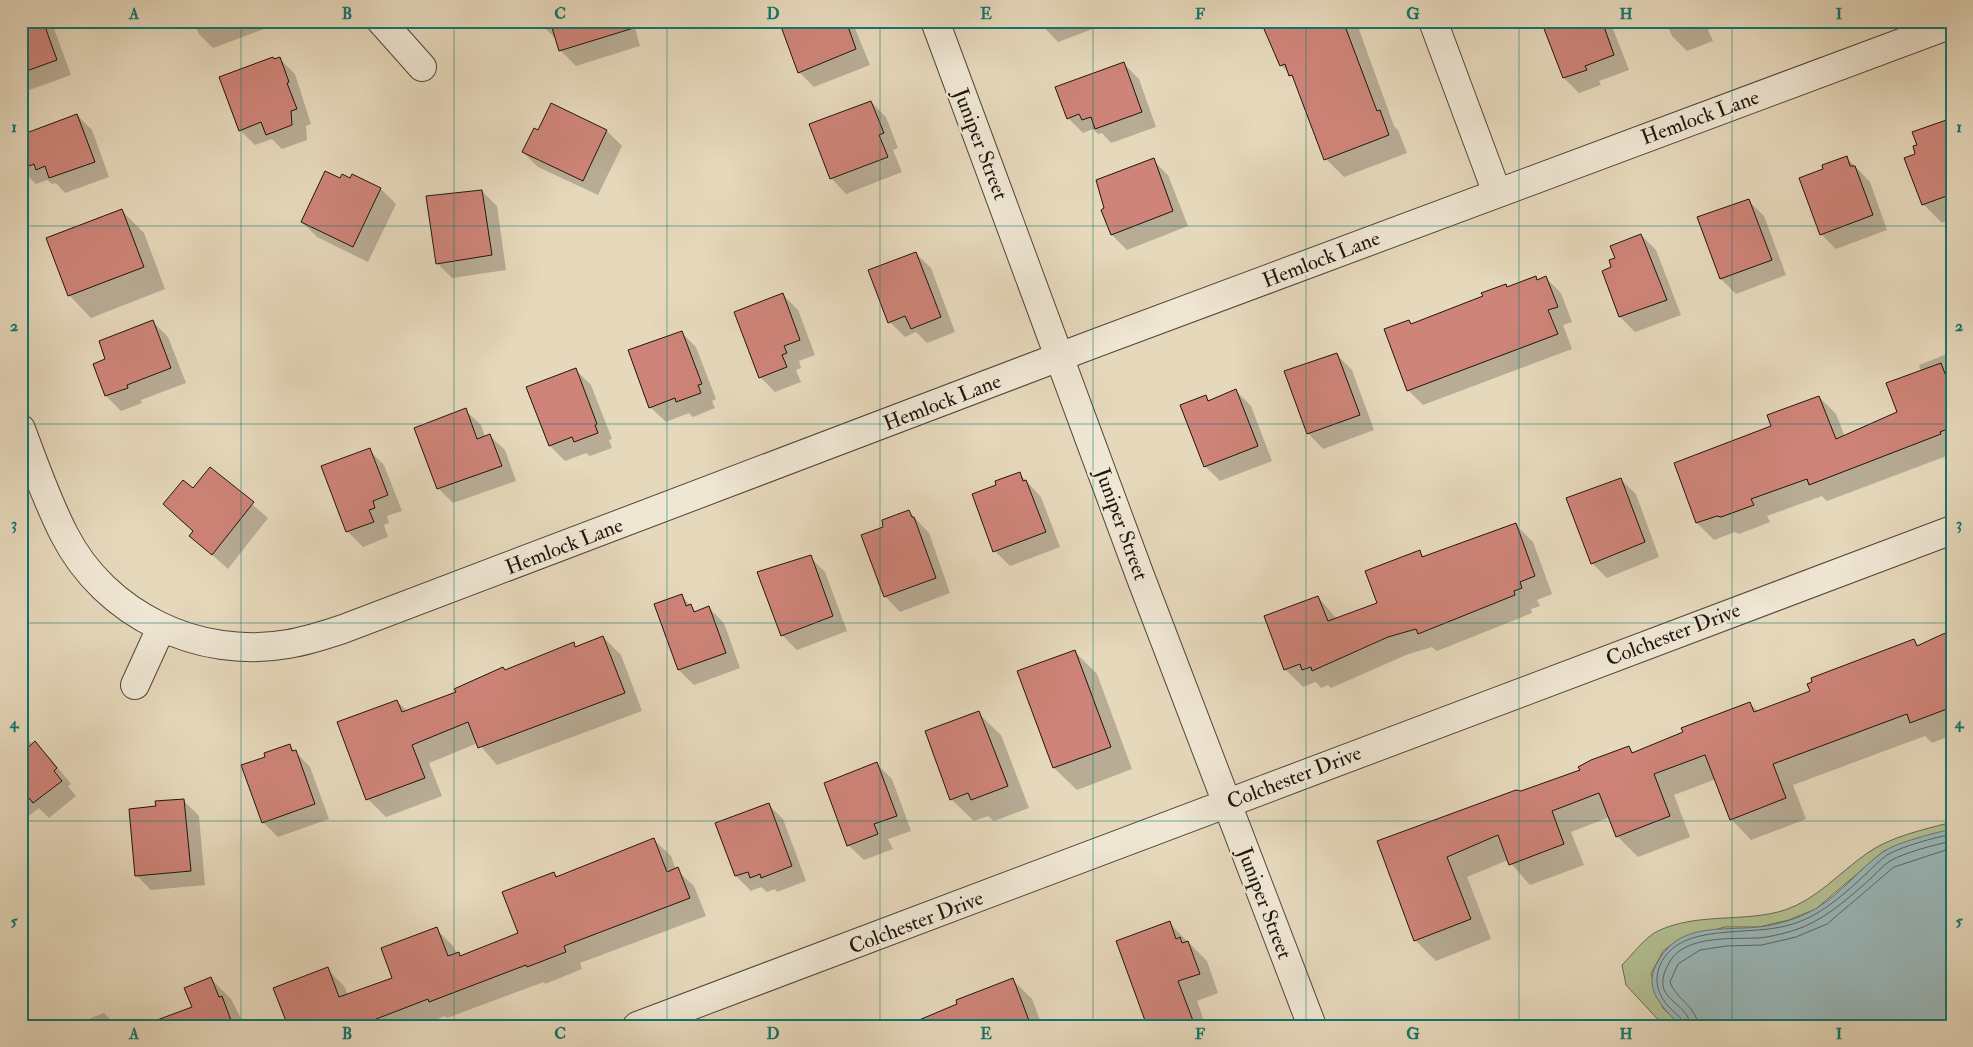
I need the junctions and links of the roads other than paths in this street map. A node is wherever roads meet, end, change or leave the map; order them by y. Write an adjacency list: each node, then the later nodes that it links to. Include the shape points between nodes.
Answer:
1 (380, 21): 5 (street)
2 (935, 21): 7 (street, Juniper Street)
3 (1433, 21): 6 (street)
4 (1952, 24): 6 (street, Hemlock Lane)
5 (422, 67)
6 (1497, 193): 7 (street, Hemlock Lane)
7 (1061, 357): 10 (street, Hemlock Lane, via 321,636 287,644 235,646 204,642); 12 (street, Juniper Street)
8 (21, 429): 10 (street, Hemlock Lane, via 65,535 80,559 100,584 127,608)
9 (1952, 530): 12 (street, Colchester Drive)
10 (161, 628): 11 (street)
11 (135, 685)
12 (1227, 802): 13 (street, Colchester Drive); 14 (street, Juniper Street)
13 (637, 1026)
14 (1312, 1026)

